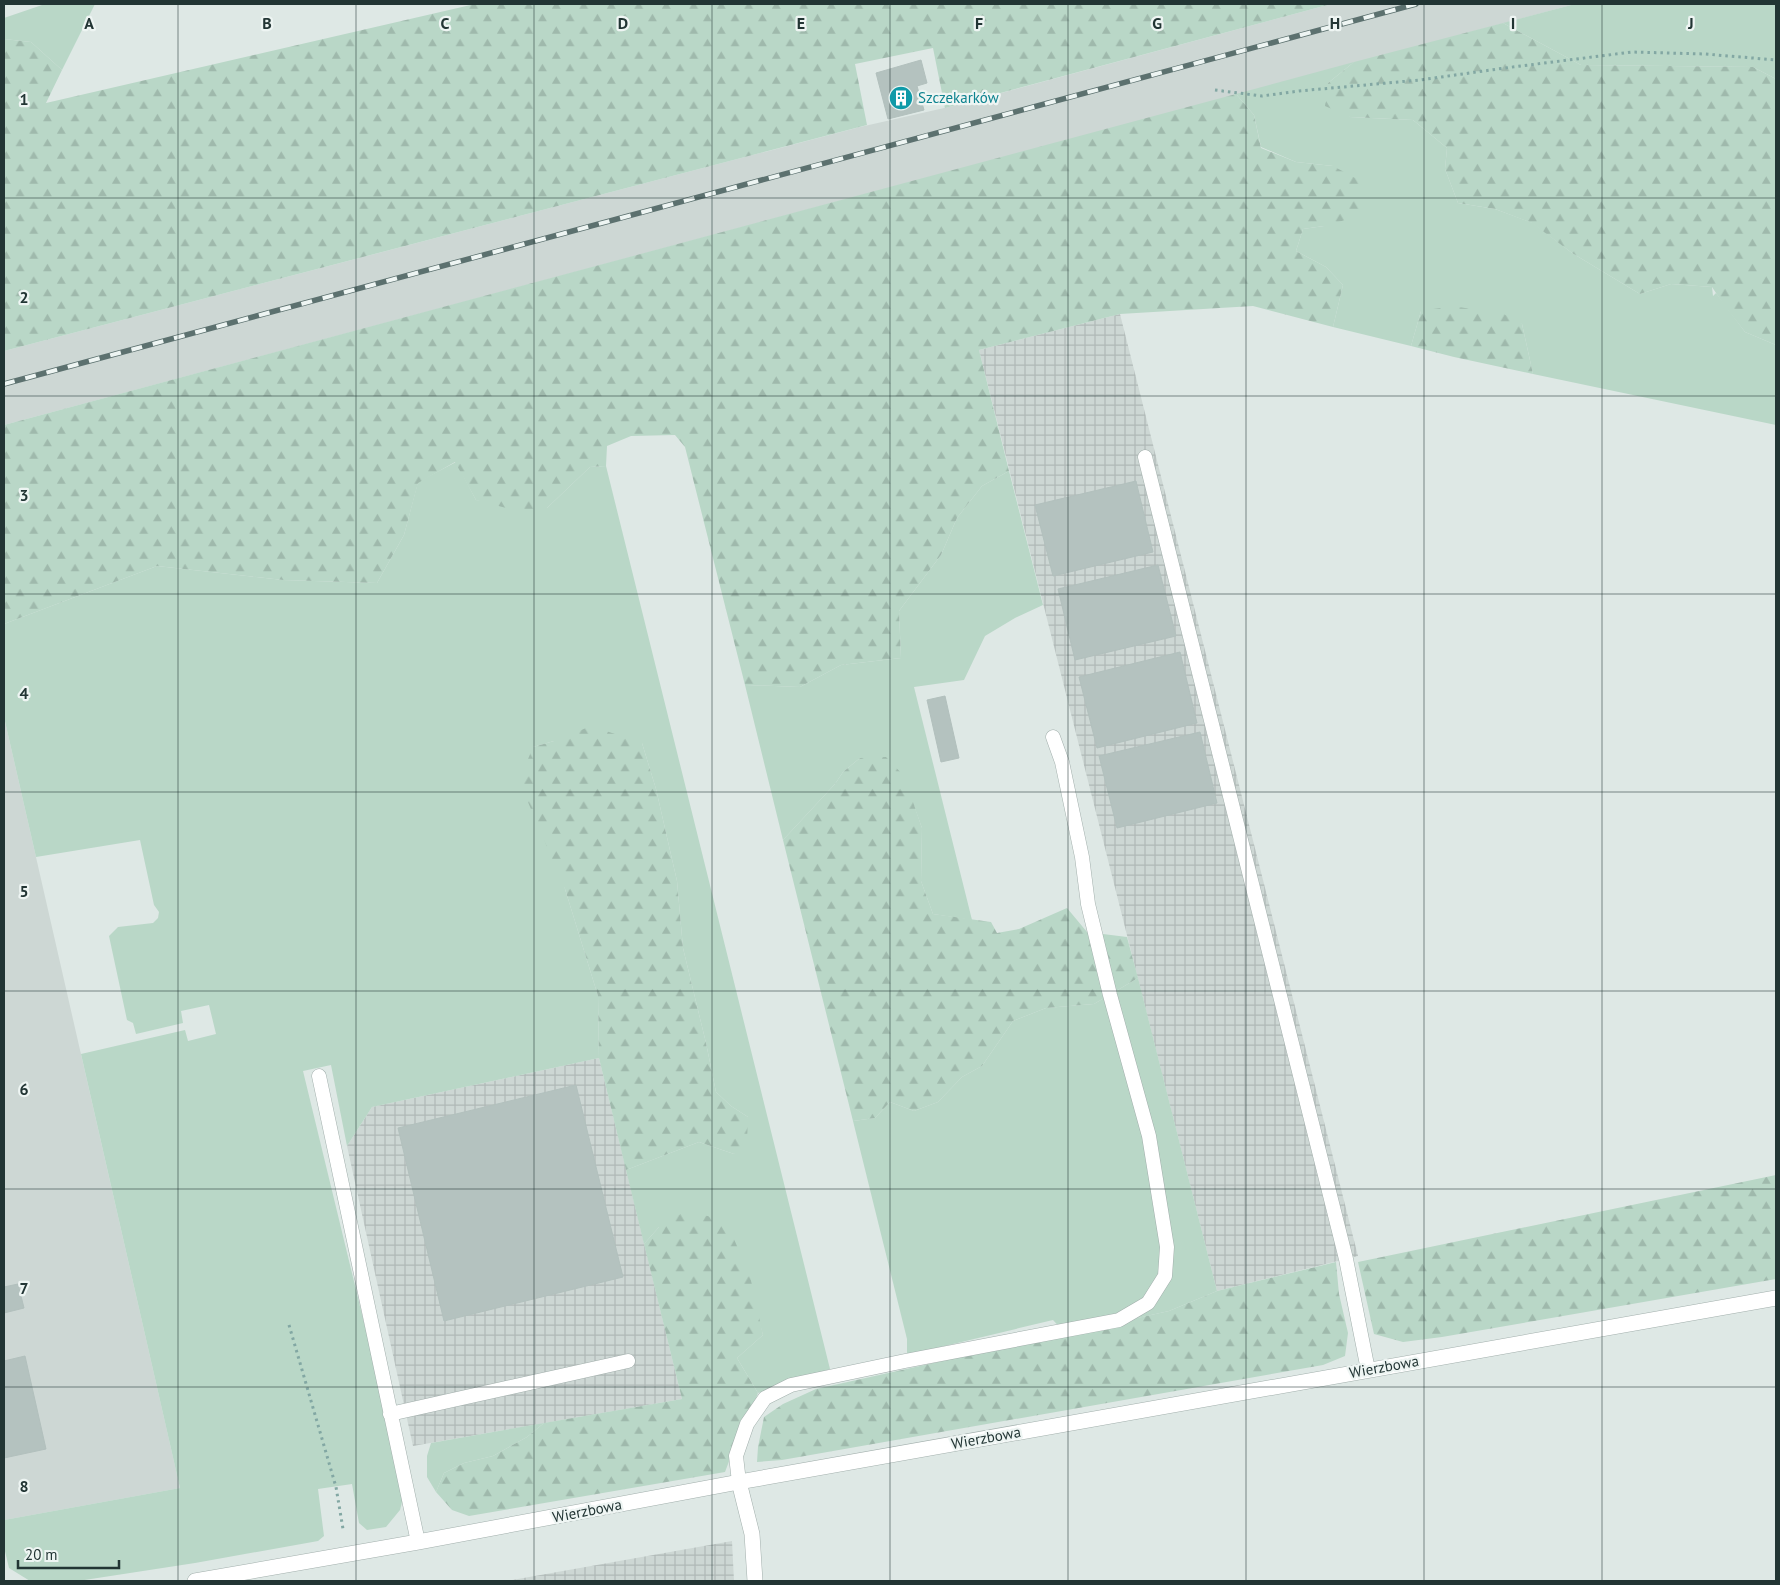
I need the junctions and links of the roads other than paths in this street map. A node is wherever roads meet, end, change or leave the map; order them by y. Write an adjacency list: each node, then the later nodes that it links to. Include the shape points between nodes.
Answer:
1 (1145, 457): 6 (lane, via 1344,1249)
2 (1053, 737): 8 (lane, via 1062,762 1092,922 1149,1136 1167,1247 1165,1276 1148,1303 1119,1320 791,1385 765,1398 747,1424 736,1456)
3 (318, 1076): 7 (lane)
4 (1776, 1298): 6 (street, Wierzbowa)
5 (628, 1361): 7 (lane)
6 (1368, 1370): 8 (street, Wierzbowa)
7 (390, 1414): 9 (lane)
8 (739, 1482): 9 (street, Wierzbowa); 11 (street, via 752,1534)
9 (418, 1542): 10 (street, Wierzbowa)
10 (195, 1581)
11 (755, 1581)

